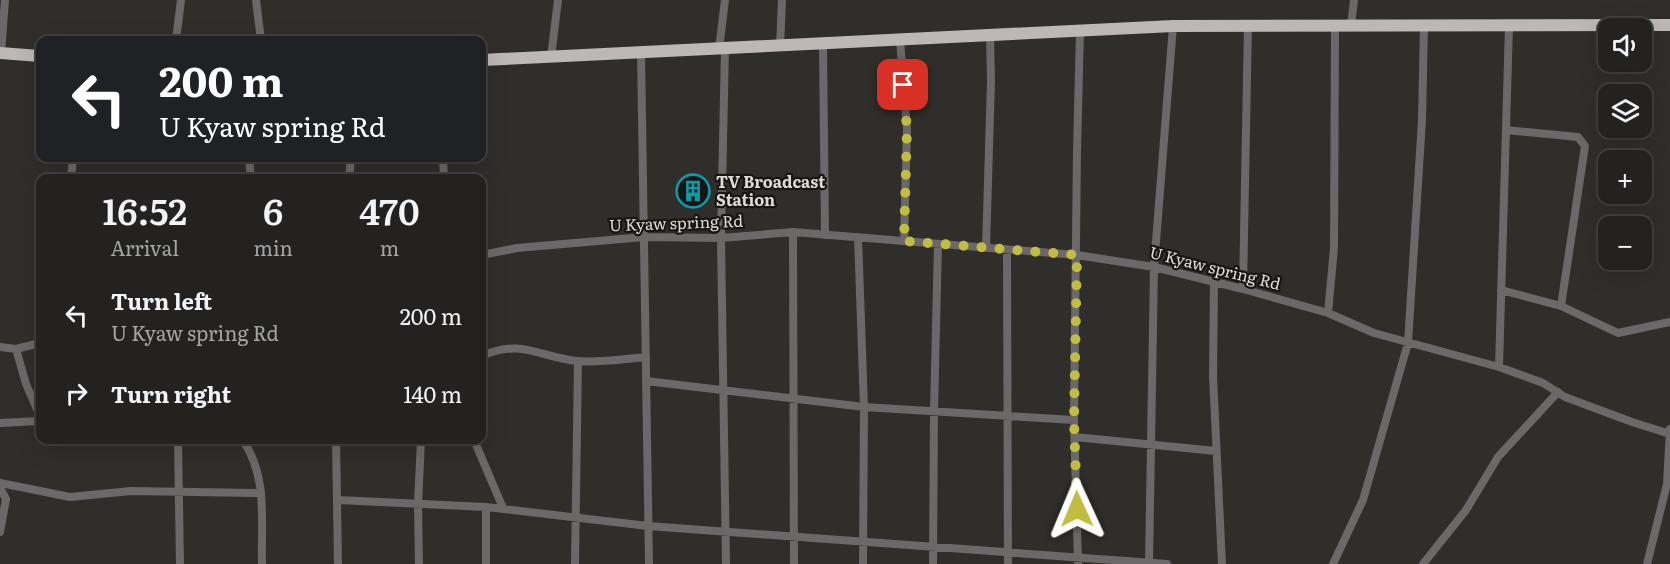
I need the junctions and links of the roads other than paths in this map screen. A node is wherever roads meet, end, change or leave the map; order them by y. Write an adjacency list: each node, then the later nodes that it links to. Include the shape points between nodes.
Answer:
1 (5, 0): 24 (street)
2 (181, 0): 17 (street)
3 (256, 0): 18 (street)
4 (558, 0): 26 (street)
5 (725, 0): 22 (street)
6 (782, 0): 21 (street)
7 (1354, 0): 10 (street)
8 (1248, 25): 9 (highway); 12 (highway); 42 (street)
9 (1335, 25): 10 (highway); 45 (street, via 1334,248)
10 (1351, 25): 13 (highway)
11 (1670, 25): 14 (highway)
12 (1173, 26): 15 (highway); 40 (street)
13 (1424, 26): 14 (highway); 47 (street)
14 (1509, 26): 28 (street)
15 (1080, 31): 16 (highway); 39 (street)
16 (990, 35): 19 (highway); 36 (street)
17 (176, 36)
18 (260, 36)
19 (900, 40): 20 (highway); 34 (street, via 907,129)
20 (823, 44): 21 (highway); 30 (street)
21 (780, 46): 22 (highway)
22 (722, 49): 23 (highway); 33 (street)
23 (641, 52): 26 (highway); 31 (street)
24 (1, 53): 25 (highway)
25 (36, 56)
26 (551, 57): 27 (highway)
27 (486, 60)
28 (1506, 130): 43 (street); 44 (street, via 1578,137 1585,146)
29 (793, 232): 30 (street, U Kyaw spring Rd); 33 (street, U Kyaw spring Rd); 58 (street)
30 (825, 235): 32 (street, U Kyaw spring Rd)
31 (644, 237): 33 (street, U Kyaw spring Rd); 38 (street, U Kyaw spring Rd); 52 (street)
32 (858, 237): 34 (street, U Kyaw spring Rd); 60 (street)
33 (721, 238): 56 (street)
34 (904, 241): 35 (street, U Kyaw spring Rd)
35 (938, 244): 36 (street, U Kyaw spring Rd); 61 (street)
36 (986, 248): 37 (street, U Kyaw spring Rd)
37 (1007, 250): 39 (street, U Kyaw spring Rd); 62 (street)
38 (486, 254)
39 (1077, 255): 40 (street, U Kyaw spring Rd); 63 (street)
40 (1154, 267): 41 (street, U Kyaw spring Rd); 74 (street)
41 (1215, 282): 42 (street, U Kyaw spring Rd); 75 (street)
42 (1244, 289): 45 (street, U Kyaw spring Rd)
43 (1501, 290): 44 (street); 54 (street)
44 (1561, 306): 46 (street, via 1618,333)
45 (1328, 314): 47 (street, U Kyaw spring Rd)
46 (1670, 322)
47 (1408, 343): 54 (street, U Kyaw spring Rd); 107 (street, via 1363,500)
48 (36, 344): 50 (street)
49 (0, 346): 50 (street)
50 (16, 349): 59 (street)
51 (486, 354): 53 (street, via 501,348 532,349)
52 (646, 357): 53 (street); 55 (street)
53 (578, 361): 83 (street)
54 (1499, 367): 57 (street, U Kyaw spring Rd)
55 (646, 381): 56 (street); 84 (street)
56 (723, 391): 58 (street); 85 (street)
57 (1558, 392): 67 (street, U Kyaw spring Rd); 108 (street, via 1498,457 1466,510)
58 (794, 399): 60 (street); 87 (street)
59 (36, 407)
60 (864, 407): 61 (street); 88 (street)
61 (934, 411): 62 (street); 89 (street)
62 (1006, 416): 63 (street); 90 (street)
63 (1074, 420): 68 (street)
64 (36, 421): 65 (street)
65 (0, 423)
66 (1670, 429): 67 (street)
67 (1670, 434): 109 (street, via 1666,484)
68 (1075, 437): 74 (street); 91 (street)
69 (178, 444): 77 (street)
70 (245, 444): 78 (street, via 258,467)
71 (336, 444): 79 (street)
72 (422, 444): 80 (street)
73 (476, 444): 82 (street)
74 (1151, 445): 75 (street); 92 (street)
75 (1216, 451): 106 (street)
76 (0, 486): 77 (street, via 70,497); 86 (street, via 6,499)
77 (179, 491): 78 (street); 93 (street)
78 (261, 493): 94 (street)
79 (338, 500): 80 (street); 95 (street)
80 (418, 504): 81 (street); 96 (street)
81 (486, 507): 82 (street); 97 (street)
82 (503, 508): 83 (street)
83 (576, 518): 84 (street); 98 (street)
84 (648, 526): 85 (street); 99 (street)
85 (726, 531): 87 (street); 100 (street)
86 (0, 532)
87 (795, 536): 88 (street); 101 (street)
88 (864, 541): 89 (street); 102 (street)
89 (933, 546): 90 (street); 103 (street)
90 (1007, 551): 91 (street); 104 (street)
91 (1078, 560): 92 (street)
92 (1149, 563): 105 (street)
93 (180, 564)
94 (262, 564)
95 (338, 564)
96 (419, 564)
97 (486, 564)
98 (574, 564)
99 (649, 564)
100 (726, 564)
101 (794, 564)
102 (863, 564)
103 (933, 564)
104 (1008, 564)
105 (1167, 564)
106 (1222, 564)
107 (1334, 564)
108 (1423, 564)
109 (1647, 564)

